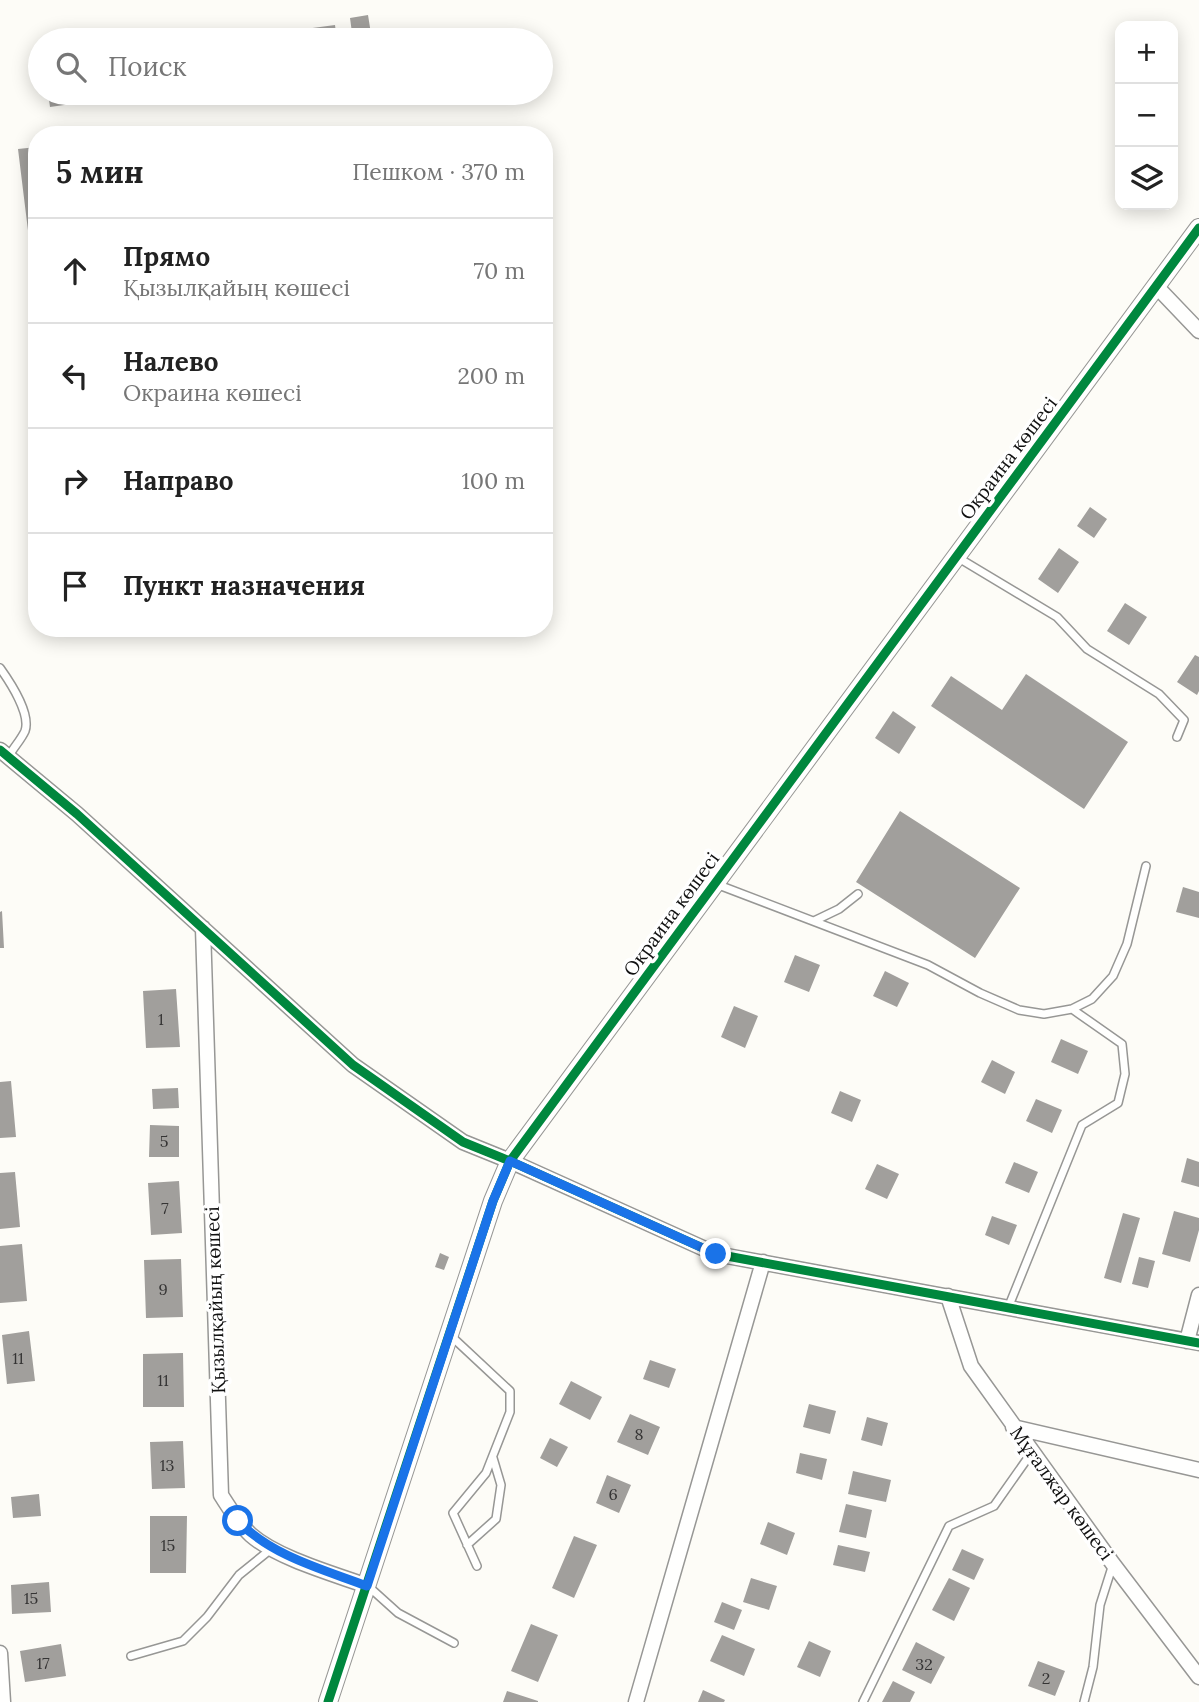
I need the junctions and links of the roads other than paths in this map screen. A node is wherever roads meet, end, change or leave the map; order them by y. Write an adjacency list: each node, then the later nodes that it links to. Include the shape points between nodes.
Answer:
1 (1199, 228): 2 (street, Окраина көшесі)
2 (1157, 287): 3 (street); 4 (street, Окраина көшесі)
3 (1199, 331)
4 (957, 557): 6 (lane, via 1057,617 1087,649 1159,694 1184,720); 9 (street, Окраина көшесі)
5 (0, 668): 7 (lane, via 26,718 25,731)
6 (1177, 737)
7 (4, 753): 12 (street)
8 (1146, 866): 13 (lane, via 1127,944 1113,976 1092,999)
9 (715, 884): 11 (lane); 14 (street, Окраина көшесі)
10 (858, 894): 11 (lane)
11 (814, 921): 13 (lane, via 928,965 1019,1010 1044,1014)
12 (203, 928): 14 (street, via 353,1065 463,1142); 26 (street, Қызылқайың көшесі, via 221,1495 238,1521)
13 (1072, 1009): 18 (lane, via 1122,1044 1125,1074 1118,1103 1082,1125)
14 (510, 1161): 15 (street, via 716,1254); 19 (street, Окраина көшесі)
15 (763, 1262): 17 (street); 36 (street)
16 (1199, 1295): 20 (street)
17 (948, 1297): 18 (street); 21 (street, Мұғалжар көшесі, via 971,1366)
18 (1008, 1308): 20 (street)
19 (450, 1334): 23 (lane, via 510,1391 510,1412); 29 (street, Окраина көшесі)
20 (1193, 1342)
21 (1013, 1427): 22 (street, Мұғалжар көшесі); 24 (street)
22 (1032, 1451): 27 (street, Мұғалжар көшесі); 37 (lane, via 994,1506 948,1526)
23 (492, 1457): 25 (lane, via 501,1485 496,1520); 25 (lane, via 486,1473 453,1513)
24 (1199, 1470)
25 (467, 1545): 28 (lane)
26 (272, 1548): 29 (street, Қызылқайың көшесі); 32 (lane, via 239,1575 183,1641)
27 (1113, 1564): 33 (street, Мұғалжар көшесі); 38 (lane, via 1100,1605 1094,1667)
28 (477, 1566)
29 (367, 1586): 30 (lane, via 398,1613); 35 (street, Окраина көшесі)
30 (454, 1643)
31 (0, 1653): 34 (street)
32 (131, 1656)
33 (1199, 1677)
34 (3, 1702)
35 (328, 1702)
36 (636, 1702)
37 (863, 1702)
38 (1084, 1702)

